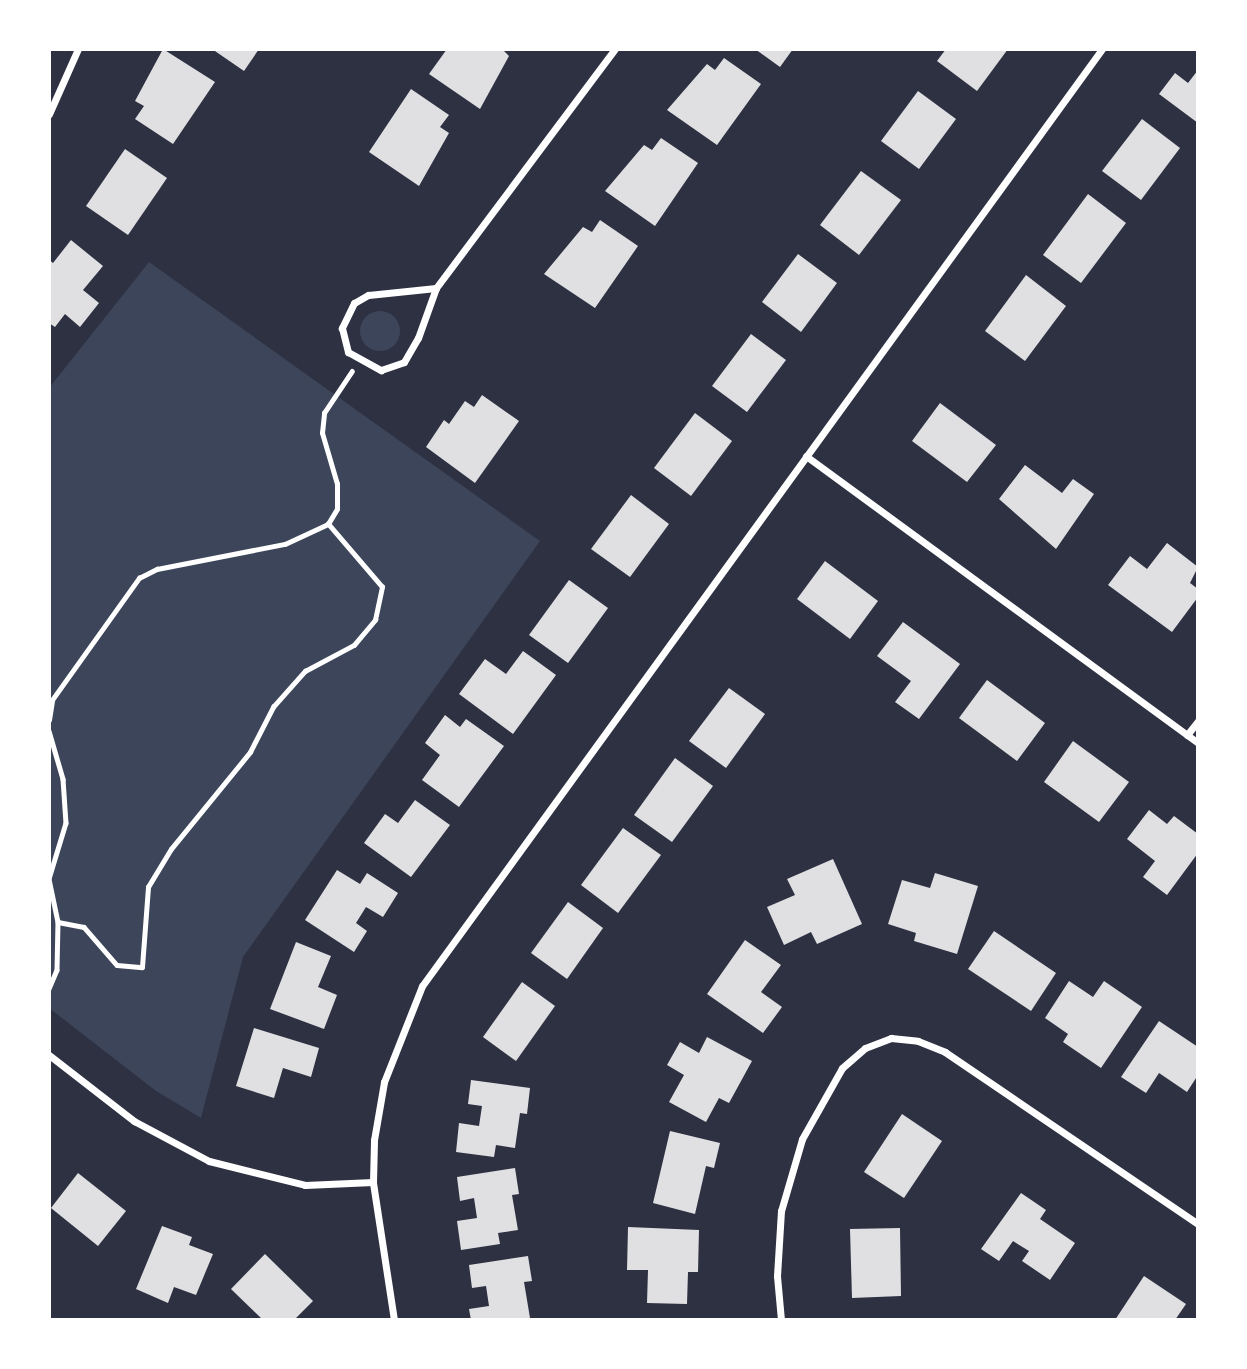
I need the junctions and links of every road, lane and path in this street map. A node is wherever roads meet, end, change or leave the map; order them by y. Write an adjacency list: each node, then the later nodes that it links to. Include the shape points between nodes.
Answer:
1 (78, 49): 4 (street)
2 (615, 49): 5 (street)
3 (1102, 49): 7 (street)
4 (49, 114)
5 (436, 288): 5 (street, via 404,362 381,369 348,352 342,328 354,303 368,295)
6 (348, 376): 8 (path, via 324,413 322,433 337,484 337,509)
7 (806, 456): 12 (street); 17 (street, via 422,986 384,1082 374,1140)
8 (328, 524): 9 (path, via 285,544 168,567 139,578 52,701); 14 (path, via 382,587 375,620 354,645 297,680 273,708 250,752 171,849 148,887 142,967 117,965 83,927)
9 (49, 720)
10 (1198, 720): 12 (street)
11 (49, 731): 14 (path, via 62,779 66,823 49,879)
12 (1187, 735): 13 (street)
13 (1198, 743)
14 (58, 922): 15 (path, via 57,970)
15 (49, 989)
16 (49, 1055): 17 (street, via 134,1121 209,1161 305,1185)
17 (373, 1182): 19 (street)
18 (1198, 1224): 20 (street, via 945,1052 904,1038 876,1042 853,1057 831,1083 802,1139 781,1211 777,1276)
19 (394, 1320)
20 (781, 1320)

